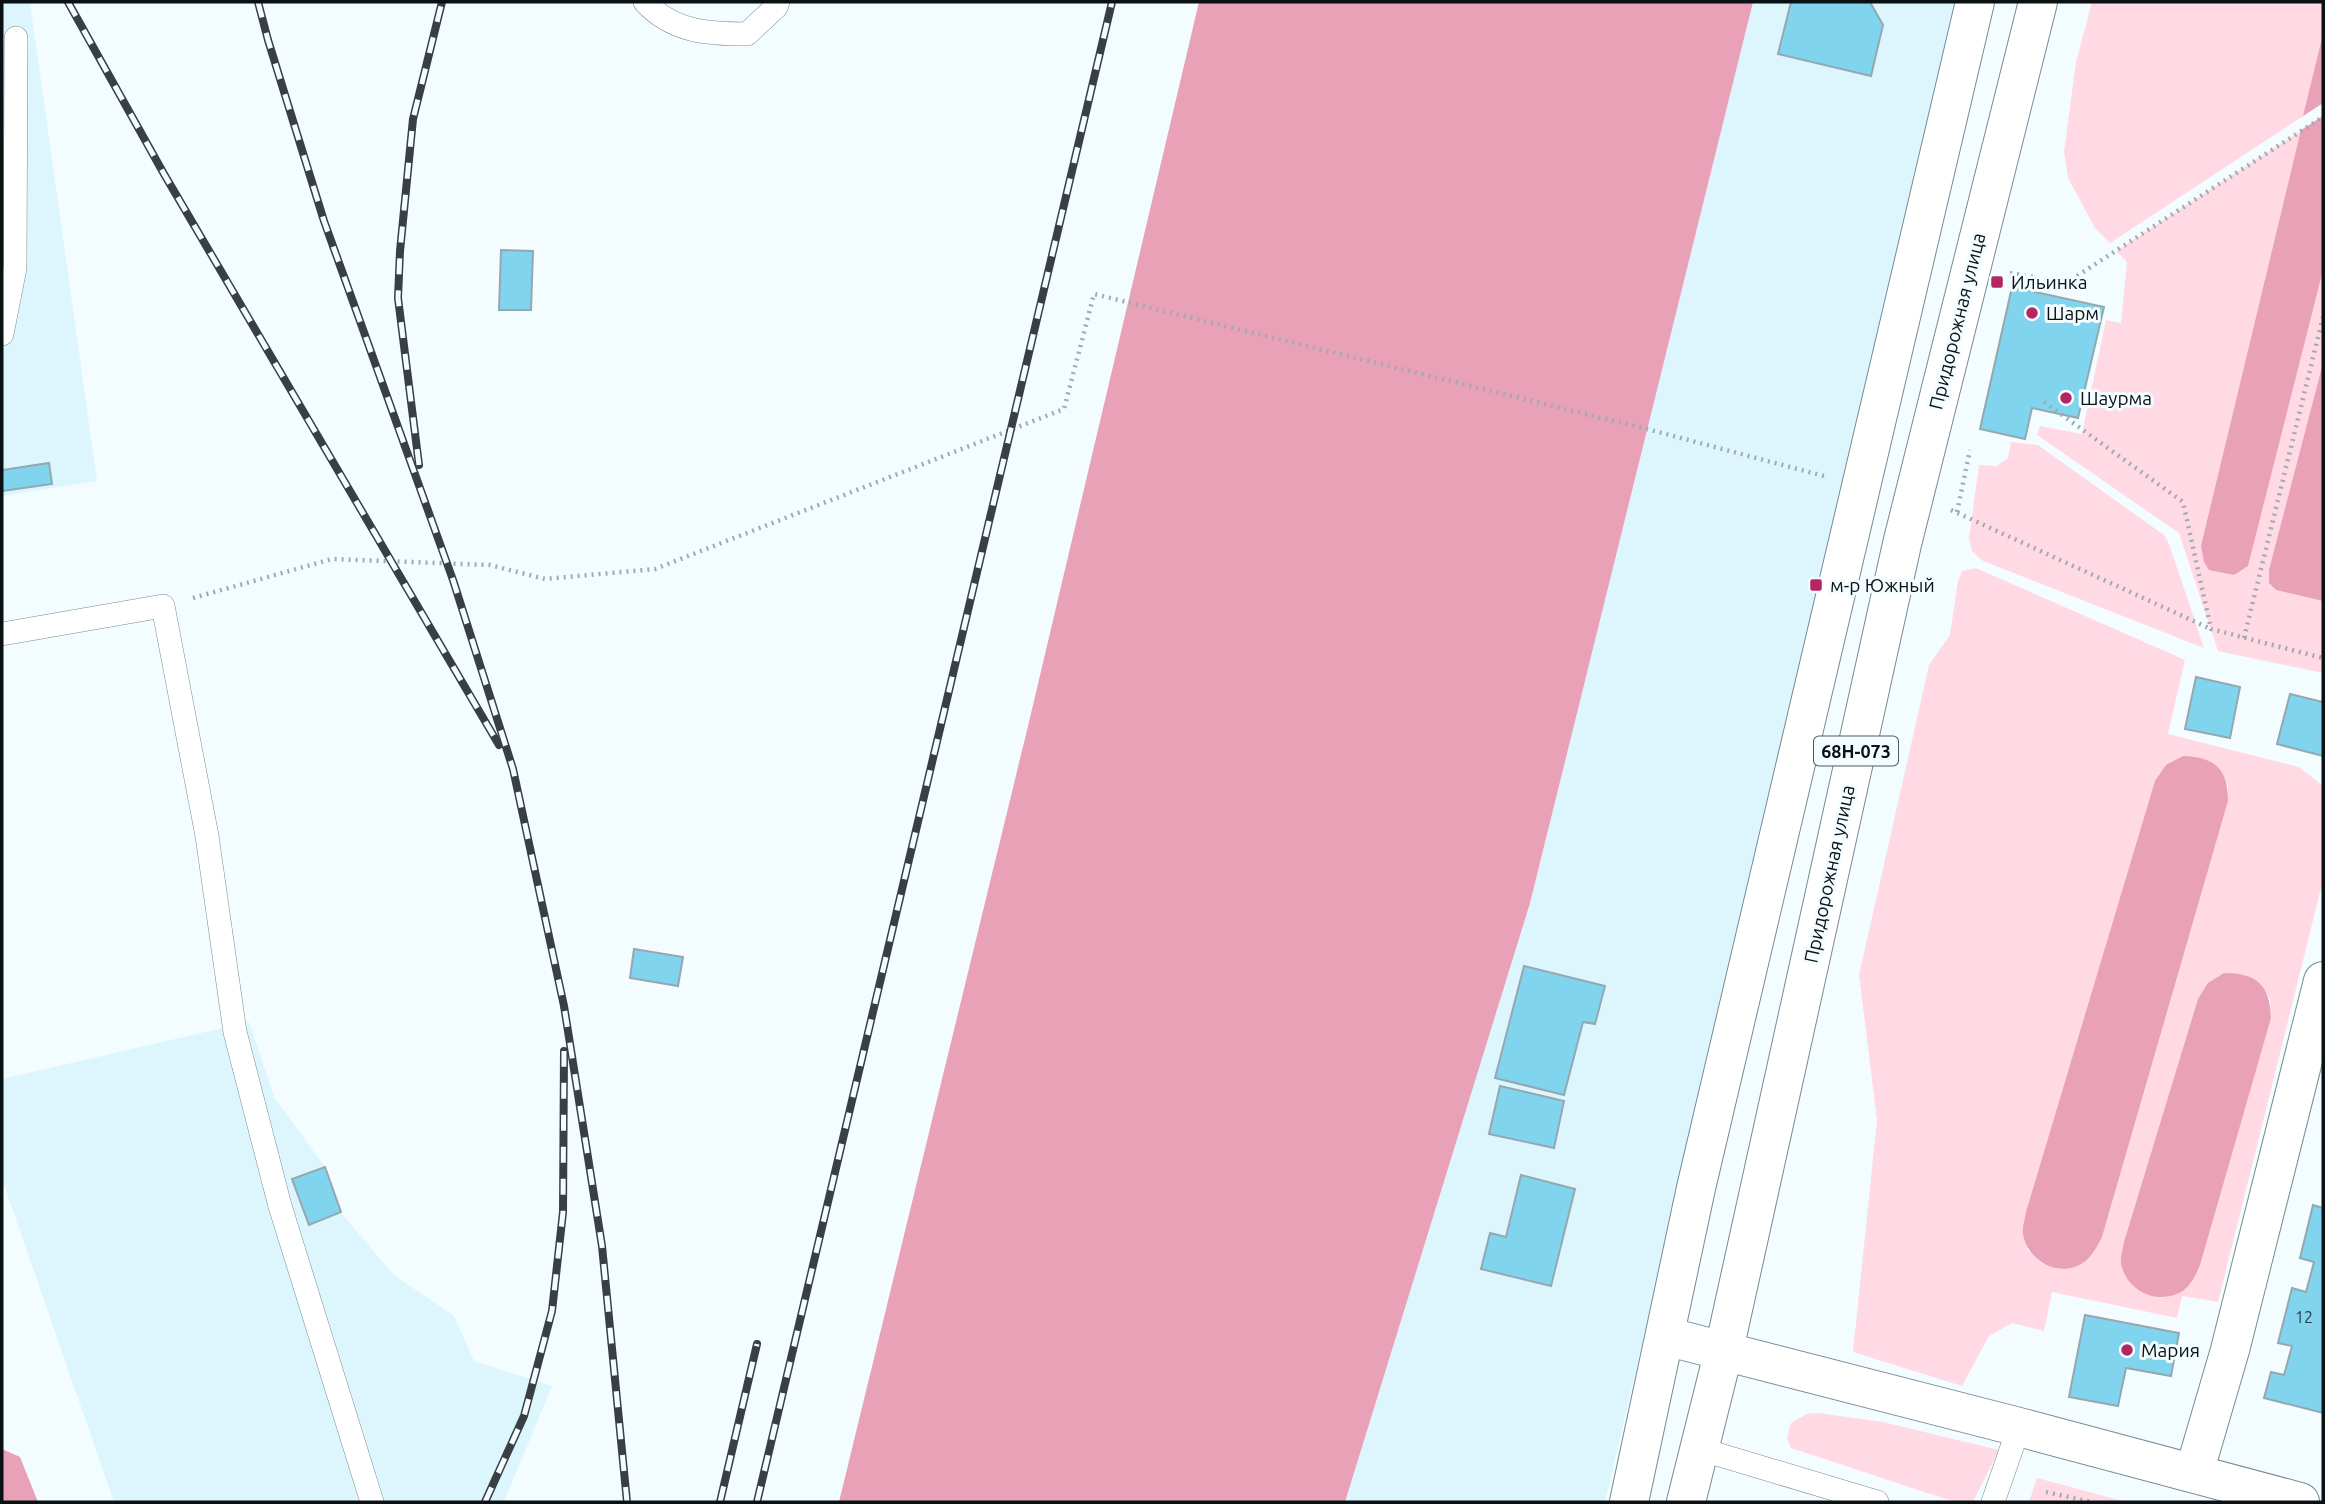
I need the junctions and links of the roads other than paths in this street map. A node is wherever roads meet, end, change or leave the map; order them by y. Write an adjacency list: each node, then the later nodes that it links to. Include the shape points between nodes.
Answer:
1 (645, 2): 2 (lane, via 675,26 714,34 747,34)
2 (778, 2)
3 (1976, 2): 9 (main road, 68Н-073)
4 (2038, 2): 10 (main road, Придорожная улица / 68Н-073, via 1902,544)
5 (16, 38): 6 (lane, via 15,268)
6 (2, 334)
7 (2, 634): 14 (lane, via 163,607 207,836 235,1032 280,1206)
8 (2323, 981): 13 (main road, via 2230,1350)
9 (1665, 1336): 10 (main road); 15 (main road, 68Н-073)
10 (1724, 1350): 11 (main road); 12 (main road, Придорожная улица / 68Н-073)
11 (2019, 1427): 13 (main road); 18 (lane)
12 (1700, 1448): 16 (main road, Придорожная улица / 68Н-073); 17 (lane)
13 (2194, 1473): 19 (main road)
14 (372, 1502)
15 (1629, 1502)
16 (1686, 1502)
17 (1877, 1502)
18 (1993, 1502)
19 (2300, 1502)

